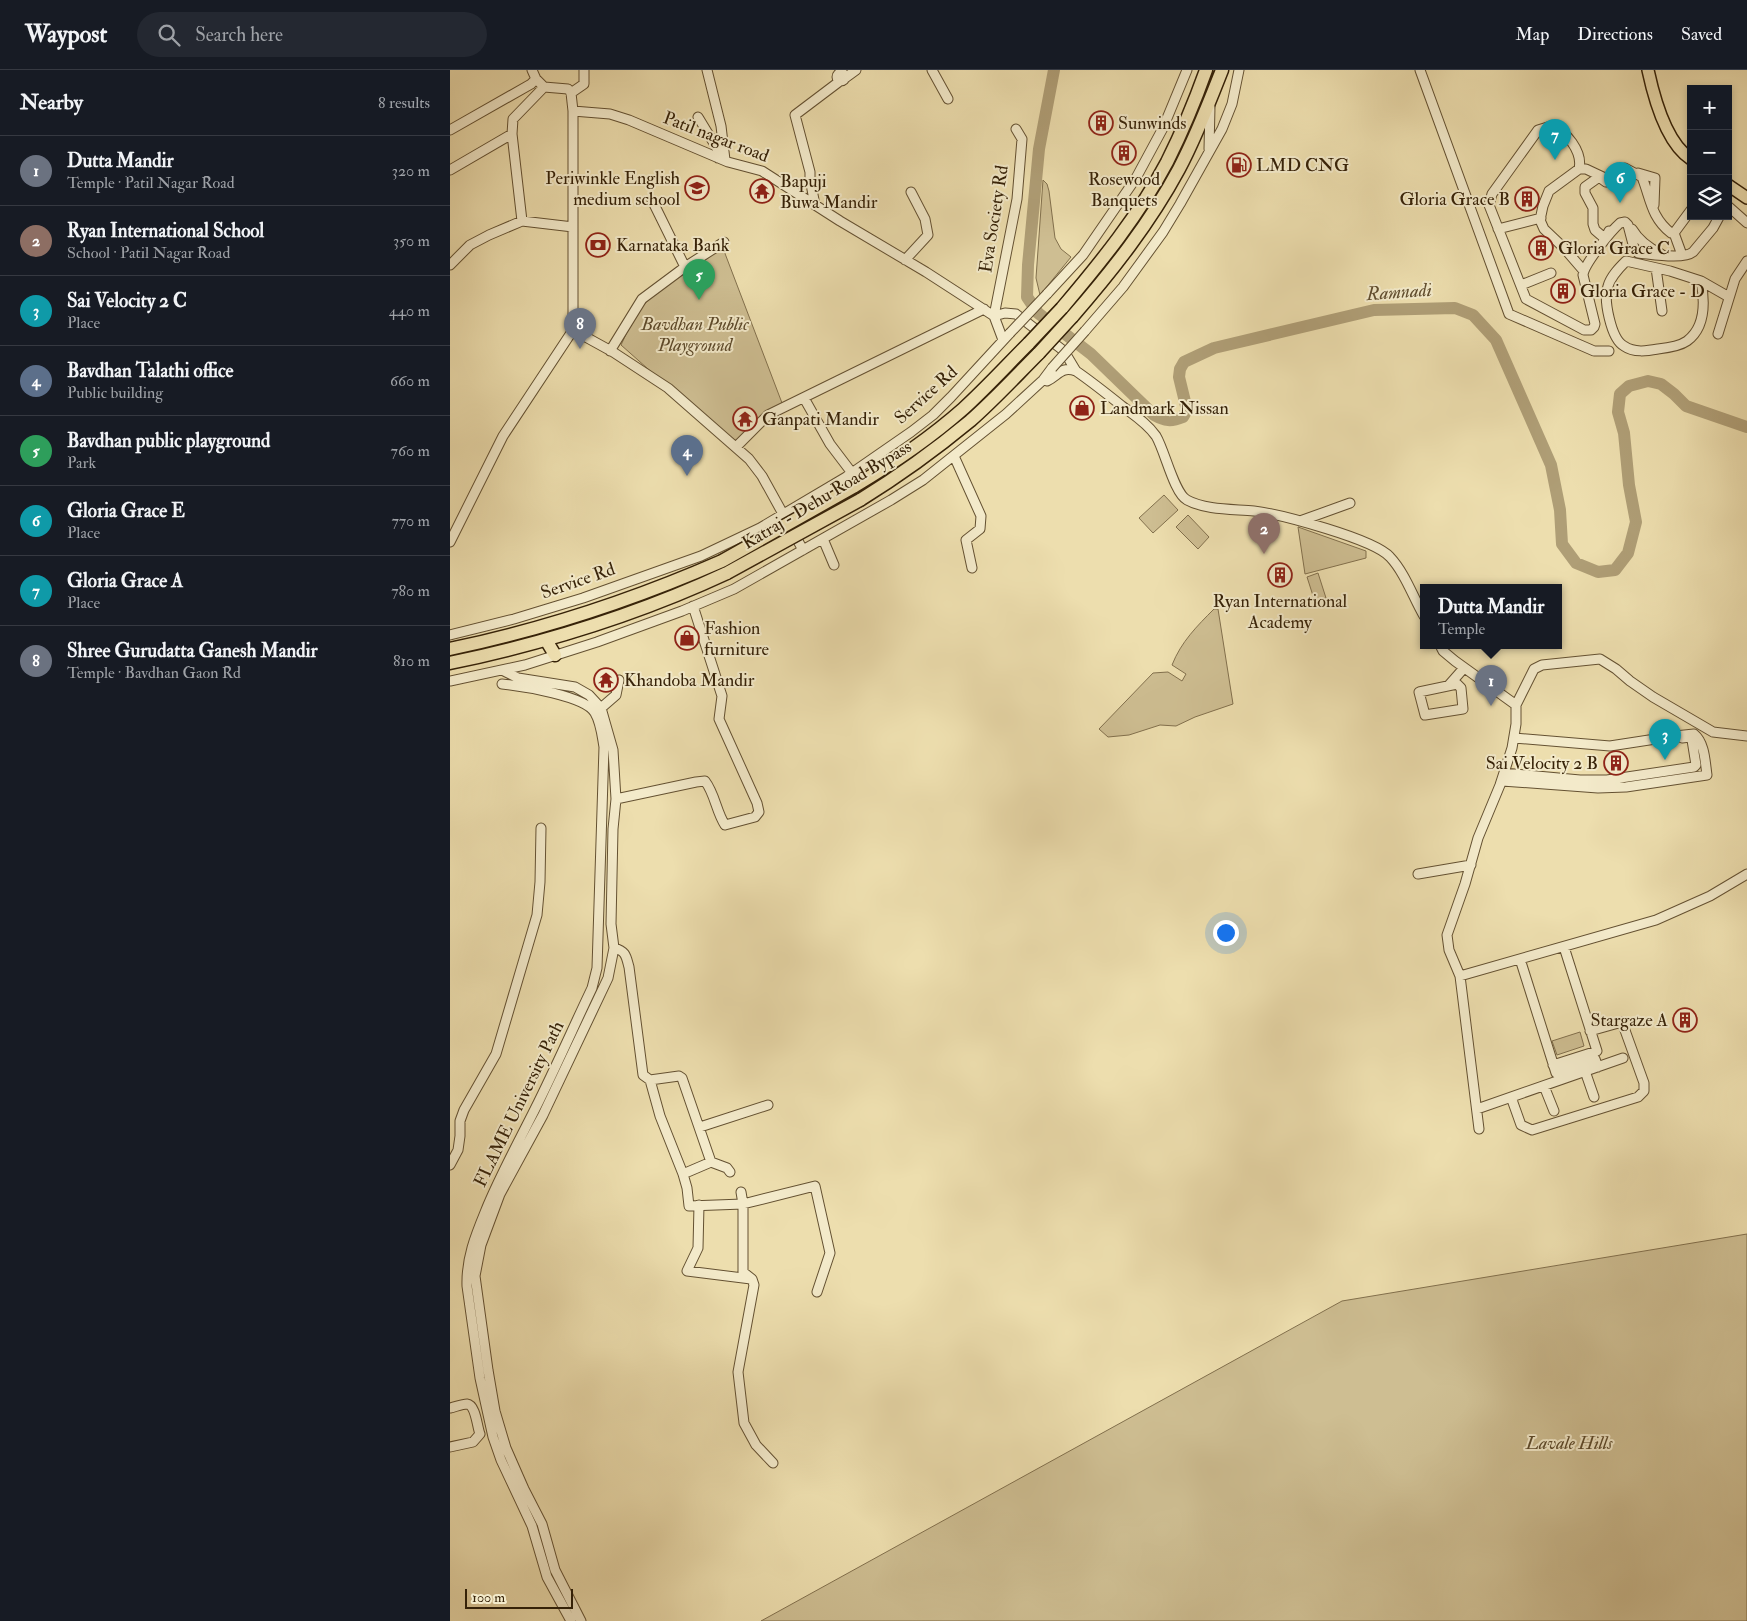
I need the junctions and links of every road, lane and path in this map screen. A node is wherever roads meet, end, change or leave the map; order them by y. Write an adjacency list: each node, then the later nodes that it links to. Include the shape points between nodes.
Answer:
1 (532, 70): 13 (street)
2 (584, 70): 15 (street, via 584,84)
3 (707, 70): 25 (street, via 722,126)
4 (856, 70): 12 (street)
5 (932, 70): 16 (street)
6 (1206, 70): 82 (highway, Katraj - Dehu Road Bypass, bridge, via 1180,136 1152,187 1098,266 1029,344 942,426 853,487 722,561 588,614)
7 (1222, 70): 17 (highway, Katraj - Dehu Road Bypass)
8 (1239, 70): 23 (street, via 1232,104)
9 (1420, 70): 63 (street, via 1509,314 1594,351)
10 (1648, 70): 24 (main road, via 1669,132)
11 (1184, 73): 61 (street, Service Rd, bridge, via 1153,147 1132,184 1083,254)
12 (841, 75): 32 (street, via 793,114)
13 (536, 79): 14 (street); 21 (street)
14 (544, 87): 15 (street, via 568,89); 22 (street, via 513,119)
15 (571, 93): 18 (street)
16 (948, 99)
17 (1210, 99): 23 (street); 81 (highway, Katraj - Dehu Road Bypass, bridge, via 1179,168 1152,215 1109,275 1039,353 951,437 860,500 727,573 636,611)
18 (573, 111): 25 (street, Patil nagar road, via 610,114 629,120); 40 (street)
19 (698, 116): 25 (street)
20 (1016, 129): 58 (street, Eva Society Rd, via 1022,139 1017,199)
21 (450, 130)
22 (512, 134): 27 (street); 38 (street)
23 (1209, 152): 65 (street, bridge, via 1148,253)
24 (1687, 156)
25 (721, 159): 32 (street, Patil nagar road, via 762,171)
26 (1579, 169): 34 (street, via 1586,169 1607,180 1625,167 1653,176 1656,181); 36 (street, via 1549,192); 41 (street, via 1576,150 1561,130 1551,126 1538,130 1492,194 1489,205)
27 (450, 170)
28 (1732, 188): 30 (main road)
29 (911, 192): 46 (street, via 925,219 928,235)
30 (1747, 198)
31 (652, 200): 49 (street)
32 (815, 205): 46 (street, Patil nagar road)
33 (1732, 209): 39 (street)
34 (1653, 212): 42 (street, via 1658,221); 45 (street, via 1642,177 1624,168 1613,180 1606,182 1599,177 1585,188 1593,208 1595,230 1602,236 1607,235 1614,224 1626,220 1638,238)
35 (1687, 215): 42 (street)
36 (1540, 218): 41 (street); 51 (street, via 1544,229)
37 (1717, 220): 44 (street, via 1693,252)
38 (522, 221): 40 (street); 48 (street, via 470,245)
39 (1747, 222)
40 (573, 227): 59 (street)
41 (1498, 229): 54 (street)
42 (1674, 233): 44 (street)
43 (724, 242): 49 (street)
44 (1682, 255): 45 (street)
45 (1664, 256): 51 (street, via 1636,252 1625,222 1620,223 1604,241)
46 (905, 260): 56 (street, Patil nagar road)
47 (1747, 261): 55 (street, via 1735,279)
48 (450, 265)
49 (685, 267): 62 (street, via 642,299)
50 (1656, 268): 53 (street); 53 (street, via 1626,261 1607,287 1607,308 1613,329 1622,345 1632,350 1686,342 1700,328 1704,309); 57 (street)
51 (1583, 270): 54 (street, via 1595,324 1590,330 1584,330 1529,301)
52 (1551, 273): 54 (street)
53 (1701, 281): 55 (street)
54 (1521, 285)
55 (1729, 298): 60 (street)
56 (984, 309): 58 (street, Patil nagar road); 66 (street)
57 (1662, 311)
58 (994, 316): 61 (street); 64 (street, via 1016,314 1064,351)
59 (573, 330): 62 (street); 74 (street, via 503,436)
60 (1718, 334)
61 (1003, 340): 69 (street, Service Rd, via 933,415)
62 (610, 351): 67 (street, via 668,388)
63 (1609, 351)
64 (1076, 371): 65 (street, via 1064,370 1047,382); 72 (street, via 1141,420 1155,435 1178,490 1186,500 1213,508 1274,514)
65 (1043, 380): 68 (street)
66 (804, 398): 67 (street, via 768,415); 69 (street, via 830,444)
67 (736, 447): 71 (street, via 762,476)
68 (954, 456): 73 (street, via 894,498); 77 (street, via 981,516 980,529 966,540)
69 (852, 473): 71 (street, Service Rd)
70 (1350, 503): 72 (street)
71 (783, 515): 75 (street); 80 (street, Service Rd, via 701,556 583,598)
72 (1300, 521): 79 (street, via 1380,549 1389,556)
73 (823, 539): 75 (street); 76 (street)
74 (450, 542)
75 (803, 550): 78 (street, via 734,589)
76 (834, 566)
77 (972, 568)
78 (693, 606): 84 (street); 99 (street, via 722,696 719,719 759,812 725,825 705,781)
79 (1420, 609)
80 (450, 635)
81 (546, 640): 84 (highway); 85 (highway, Katraj - Dehu Road Bypass)
82 (450, 649)
83 (1442, 649): 86 (street)
84 (555, 655): 87 (street)
85 (450, 663)
86 (1464, 668): 93 (street); 94 (street)
87 (504, 671): 88 (street); 89 (street)
88 (492, 673): 91 (street); 92 (street)
89 (513, 677): 92 (street); 95 (street, via 575,687 589,695)
90 (619, 680): 95 (street, via 616,696)
91 (450, 681)
92 (502, 684): 107 (street, FLAME University Path, via 574,698 595,712 599,723 604,746)
93 (1449, 685): 93 (street, via 1419,692 1425,715 1463,709 1459,685)
94 (1516, 706): 96 (street, via 1534,669 1542,665 1600,659 1653,697 1713,732); 97 (street)
95 (601, 708): 99 (street, via 613,750)
96 (1747, 736)
97 (1513, 741): 98 (street); 98 (street, via 1606,750 1690,737 1696,764 1687,769 1607,780); 98 (street, via 1610,746 1694,734 1700,739 1707,775 1598,788)
98 (1503, 777): 101 (street, via 1478,838)
99 (616, 799): 105 (street, via 611,905)
100 (541, 828): 125 (street, via 537,915 496,1054 464,1110 458,1150)
101 (1471, 865): 102 (street); 109 (street, via 1447,935 1449,950)
102 (1418, 874)
103 (1747, 874): 104 (street, via 1710,896 1656,920)
104 (1564, 947): 106 (street); 110 (street)
105 (614, 948): 108 (street); 115 (street, via 622,950 627,961 642,1071)
106 (1520, 959): 109 (street); 112 (street)
107 (596, 969): 108 (street); 131 (street, FLAME University Path, via 592,988 503,1171 475,1238 469,1256)
108 (609, 972): 131 (street, via 543,1116 500,1194)
109 (1460, 976): 120 (street)
110 (1590, 1031): 112 (street, via 1597,1051); 117 (street, via 1622,1022 1644,1083 1644,1090 1638,1097 1532,1130 1521,1125)
111 (1623, 1058): 113 (street)
112 (1553, 1065): 113 (street, via 1556,1073 1596,1059)
113 (1598, 1067): 114 (street)
114 (1585, 1072): 116 (street); 118 (street)
115 (650, 1080): 122 (street, via 682,1078); 127 (street)
116 (1544, 1086): 117 (street); 121 (street)
117 (1511, 1097): 120 (street)
118 (1594, 1097)
119 (768, 1105): 122 (street)
120 (1477, 1109): 123 (street)
121 (1554, 1111)
122 (700, 1126): 124 (street)
123 (1479, 1129)
124 (712, 1162): 126 (street); 127 (street)
125 (450, 1165)
126 (730, 1172)
127 (683, 1174): 130 (street, via 689,1206)
128 (741, 1192): 129 (street)
129 (743, 1204): 130 (street); 132 (street, via 743,1272); 133 (street, via 815,1186 830,1253)
130 (699, 1205): 132 (street, via 698,1248 688,1271)
131 (471, 1276): 137 (street, FLAME University Path, via 480,1378 493,1437 532,1526 547,1577); 138 (street, FLAME University Path, via 495,1410 506,1448 542,1524 555,1570)
132 (752, 1279): 136 (street, via 754,1285 738,1372 744,1423 756,1445)
133 (817, 1292)
134 (450, 1408): 135 (street, via 470,1406 480,1434 473,1442)
135 (450, 1447)
136 (773, 1463)
137 (571, 1621)
138 (581, 1621)

